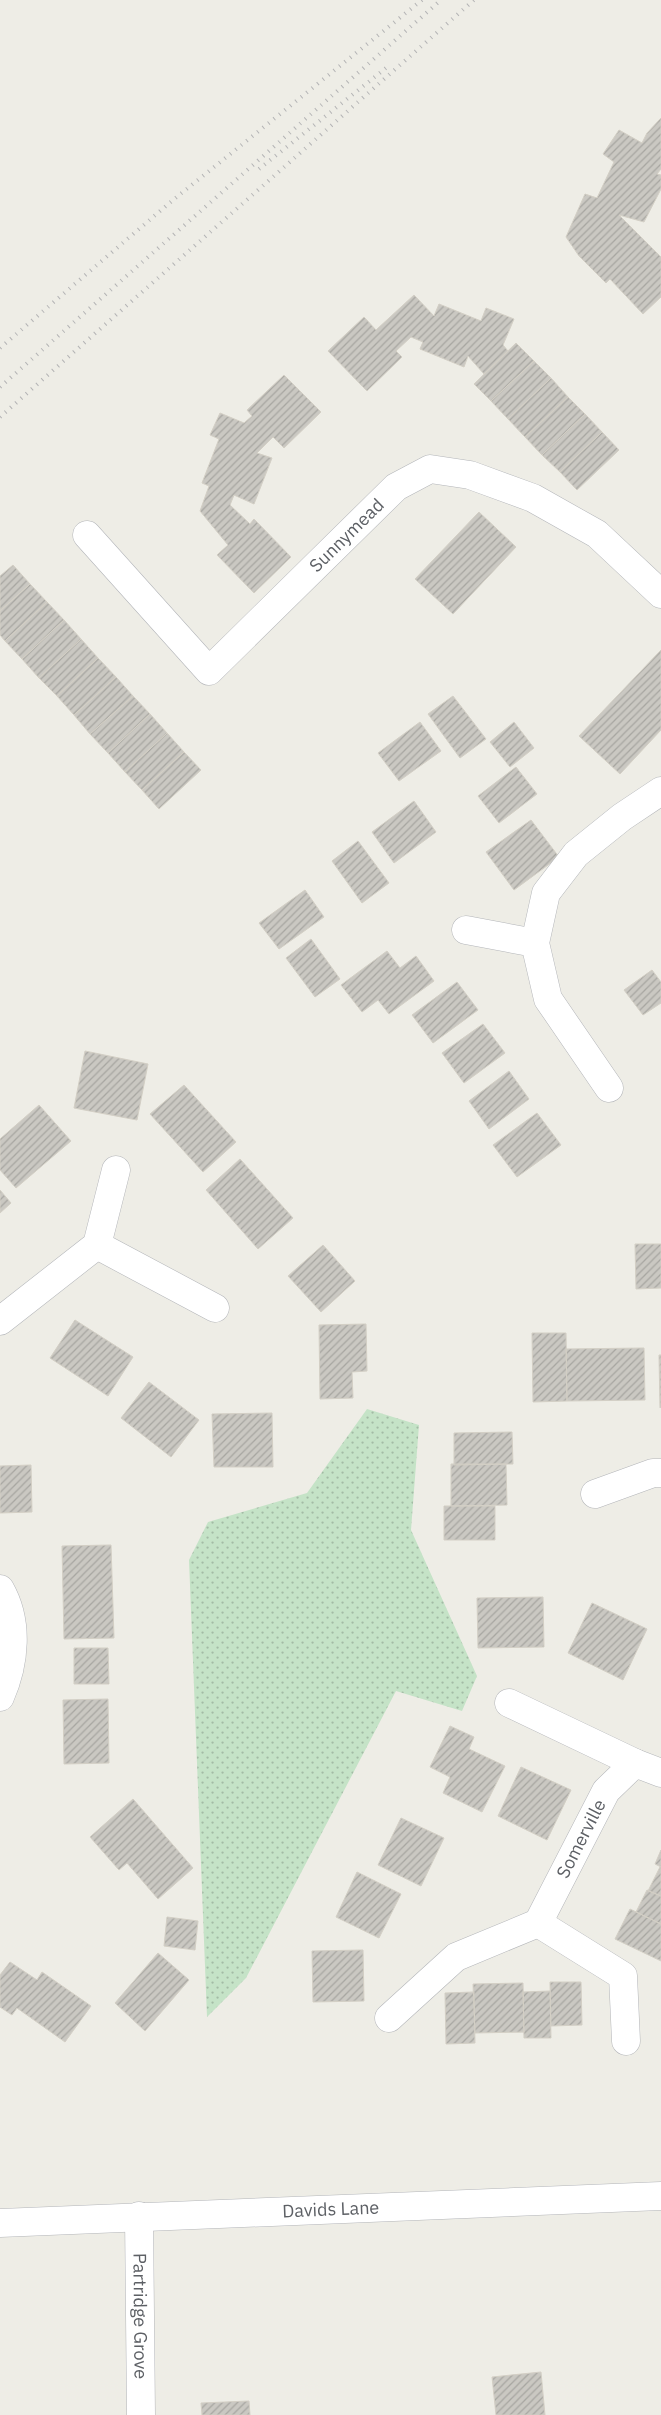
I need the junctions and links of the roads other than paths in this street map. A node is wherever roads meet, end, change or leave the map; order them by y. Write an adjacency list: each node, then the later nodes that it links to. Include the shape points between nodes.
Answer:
1 (87, 535): 2 (street, Sunnymead, via 210,671 396,487 430,469 470,475 533,498 597,534)
2 (661, 594)
3 (661, 791): 5 (street, via 576,854 546,893)
4 (466, 930): 5 (street)
5 (535, 943): 6 (street, via 548,999)
6 (609, 1088)
7 (116, 1170): 8 (street)
8 (97, 1244): 9 (street); 10 (street)
9 (215, 1308)
10 (0, 1321)
11 (661, 1473): 12 (street)
12 (595, 1494)
13 (0, 1589): 14 (street, via 9,1604 14,1639 8,1678)
14 (0, 1698)
15 (508, 1703): 16 (street)
16 (635, 1763): 17 (street); 18 (street, Somerville, via 606,1791)
17 (661, 1773)
18 (538, 1923): 19 (street, via 456,1957); 20 (street, via 623,1976)
19 (389, 2018)
20 (626, 2040)
21 (661, 2196): 22 (street, Davids Lane)
22 (139, 2216): 23 (street, Davids Lane); 24 (street, Partridge Grove)
23 (0, 2223)
24 (141, 2415)

